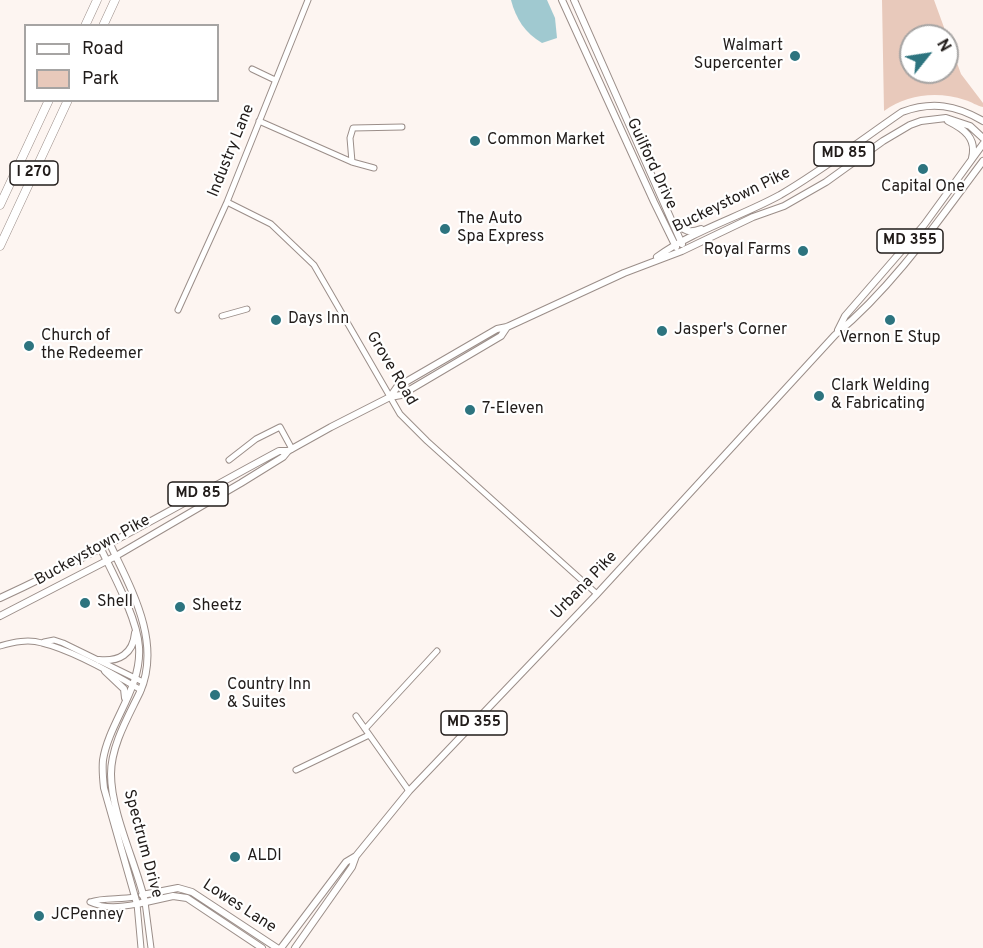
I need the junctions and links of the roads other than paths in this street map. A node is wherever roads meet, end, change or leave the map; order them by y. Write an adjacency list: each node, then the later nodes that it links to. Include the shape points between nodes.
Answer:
1 (97, 0): 6 (highway)
2 (115, 0): 7 (highway)
3 (308, 0): 9 (street, Industry Lane)
4 (563, 0): 31 (main road, Guilford Drive)
5 (574, 0): 28 (main road, Guilford Drive)
6 (86, 24)
7 (104, 24)
8 (252, 69): 9 (street)
9 (275, 80): 15 (street, Industry Lane)
10 (49, 102): 27 (highway, I 270)
11 (67, 102): 32 (highway, I 270)
12 (972, 115): 13 (main road); 16 (main road, Buckeystown Pike / MD 85); 29 (main road, Buckeystown Pike / MD 85, via 949,106 932,105 902,112 815,174)
13 (983, 116)
14 (932, 118): 18 (main road, Buckeystown Pike / MD 85, via 970,126); 22 (main road, via 962,128 974,146); 33 (main road, Buckeystown Pike / MD 85, via 899,131 784,206)
15 (259, 121): 21 (street); 26 (street, Industry Lane)
16 (983, 121)
17 (402, 127): 21 (street, via 352,128)
18 (983, 138)
19 (983, 144): 22 (main road, Urbana Pike / MD 355)
20 (983, 160): 25 (main road, Urbana Pike / MD 355)
21 (352, 162): 24 (street)
22 (970, 162): 38 (main road, Urbana Pike / MD 355, via 924,225 845,316)
23 (983, 167): 25 (main road)
24 (374, 168)
25 (973, 174): 38 (main road, Urbana Pike / MD 355, via 898,271)
26 (227, 202): 36 (street, Industry Lane); 39 (street, Grove Road, via 271,224 314,265)
27 (0, 205)
28 (666, 205): 29 (main road, via 684,230); 30 (main road, Guilford Drive)
29 (719, 224): 30 (main road, Buckeystown Pike / MD 85)
30 (682, 242): 31 (main road, Buckeystown Pike / MD 85); 33 (main road, Guilford Drive)
31 (674, 245): 33 (main road, Guilford Drive); 34 (main road, Buckeystown Pike / MD 85)
32 (0, 246)
33 (682, 251): 34 (main road, Buckeystown Pike / MD 85)
34 (652, 261): 39 (main road, Buckeystown Pike / MD 85, via 507,327 501,336 401,395)
35 (247, 309): 37 (street)
36 (178, 310)
37 (222, 316)
38 (835, 335): 46 (main road, Urbana Pike / MD 355)
39 (390, 397): 40 (main road, Buckeystown Pike / MD 85); 46 (street, Grove Road, via 400,414 427,441)
40 (290, 450): 41 (street, via 280,427); 42 (main road, Buckeystown Pike / MD 85, via 279,452 189,499); 44 (main road, Buckeystown Pike / MD 85, via 250,478)
41 (229, 460)
42 (111, 544): 43 (main road, Buckeystown Pike / MD 85); 44 (main road, Spectrum Drive)
43 (101, 549): 45 (main road, Spectrum Drive); 47 (main road, Buckeystown Pike / MD 85)
44 (116, 556): 45 (main road, Buckeystown Pike / MD 85); 56 (main road, Spectrum Drive, via 147,636)
45 (107, 561): 48 (main road, Buckeystown Pike / MD 85); 49 (main road, Spectrum Drive)
46 (597, 594): 62 (main road, Urbana Pike / MD 355)
47 (0, 598)
48 (0, 616)
49 (135, 630): 53 (main road, via 127,654); 55 (main road, Spectrum Drive, via 140,647)
50 (43, 643): 51 (street, via 21,641); 53 (street, via 54,640); 54 (street)
51 (0, 646)
52 (437, 651): 59 (street)
53 (99, 660): 55 (street)
54 (105, 671): 55 (street); 57 (main road, via 124,689)
55 (133, 681): 56 (street); 57 (main road, Spectrum Drive)
56 (142, 686): 64 (main road, Spectrum Drive, via 120,738 111,772)
57 (125, 702): 65 (main road, Spectrum Drive, via 102,770)
58 (356, 716): 59 (street)
59 (365, 729): 60 (street)
60 (369, 735): 61 (street); 62 (street)
61 (296, 770)
62 (409, 791): 63 (main road, Urbana Pike / MD 355)
63 (356, 856): 70 (main road, Urbana Pike / MD 355, via 345,862); 71 (main road, Urbana Pike / MD 355)
64 (144, 898): 65 (main road, Lowes Lane); 67 (street, Spectrum Drive); 68 (main road, Lowes Lane, via 188,898); 69 (main road, Lowes Lane, via 178,888 192,892)
65 (136, 900): 65 (street, Lowes Lane, via 100,899 90,902 111,907); 66 (street, Spectrum Drive)
66 (141, 948)
67 (151, 948)
68 (262, 948)
69 (277, 948)
70 (281, 948)
71 (295, 948)

